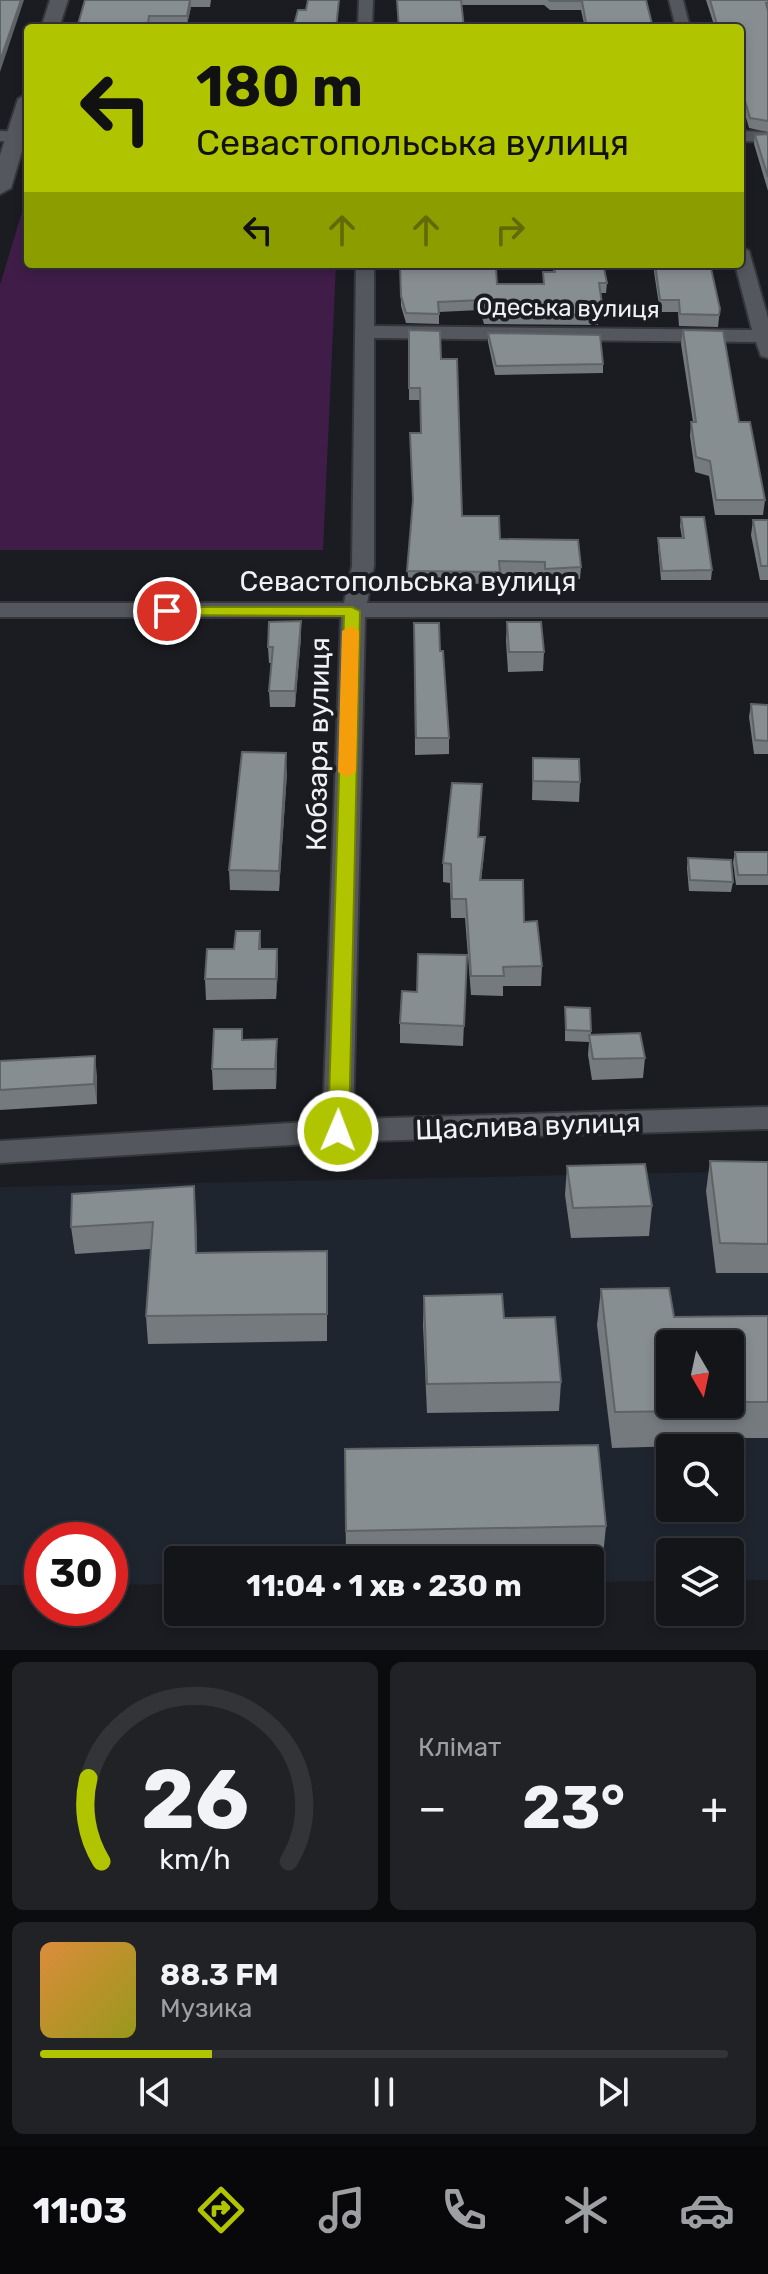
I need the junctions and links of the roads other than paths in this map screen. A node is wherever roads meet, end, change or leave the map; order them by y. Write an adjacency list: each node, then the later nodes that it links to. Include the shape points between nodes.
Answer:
1 (59, 0): 4 (street)
2 (366, 0): 5 (street)
3 (676, 0): 6 (street)
4 (51, 24)
5 (365, 24)
6 (682, 24)
7 (24, 111): 9 (street)
8 (744, 136): 10 (street)
9 (15, 137): 11 (street)
10 (768, 137)
11 (0, 188)
12 (744, 264): 15 (street)
13 (365, 268): 14 (street, Кобзаря вулиця)
14 (367, 332): 15 (street, Одеська вулиця); 18 (street, Кобзаря вулиця, via 363,566)
15 (767, 341)
16 (0, 610): 18 (street, Севастопольська вулиця)
17 (768, 610): 18 (street, Севастопольська вулиця)
18 (352, 611): 20 (street, Кобзаря вулиця)
19 (768, 1118): 20 (street, Щаслива вулиця)
20 (338, 1131): 21 (street, Щаслива вулиця)
21 (0, 1152)

